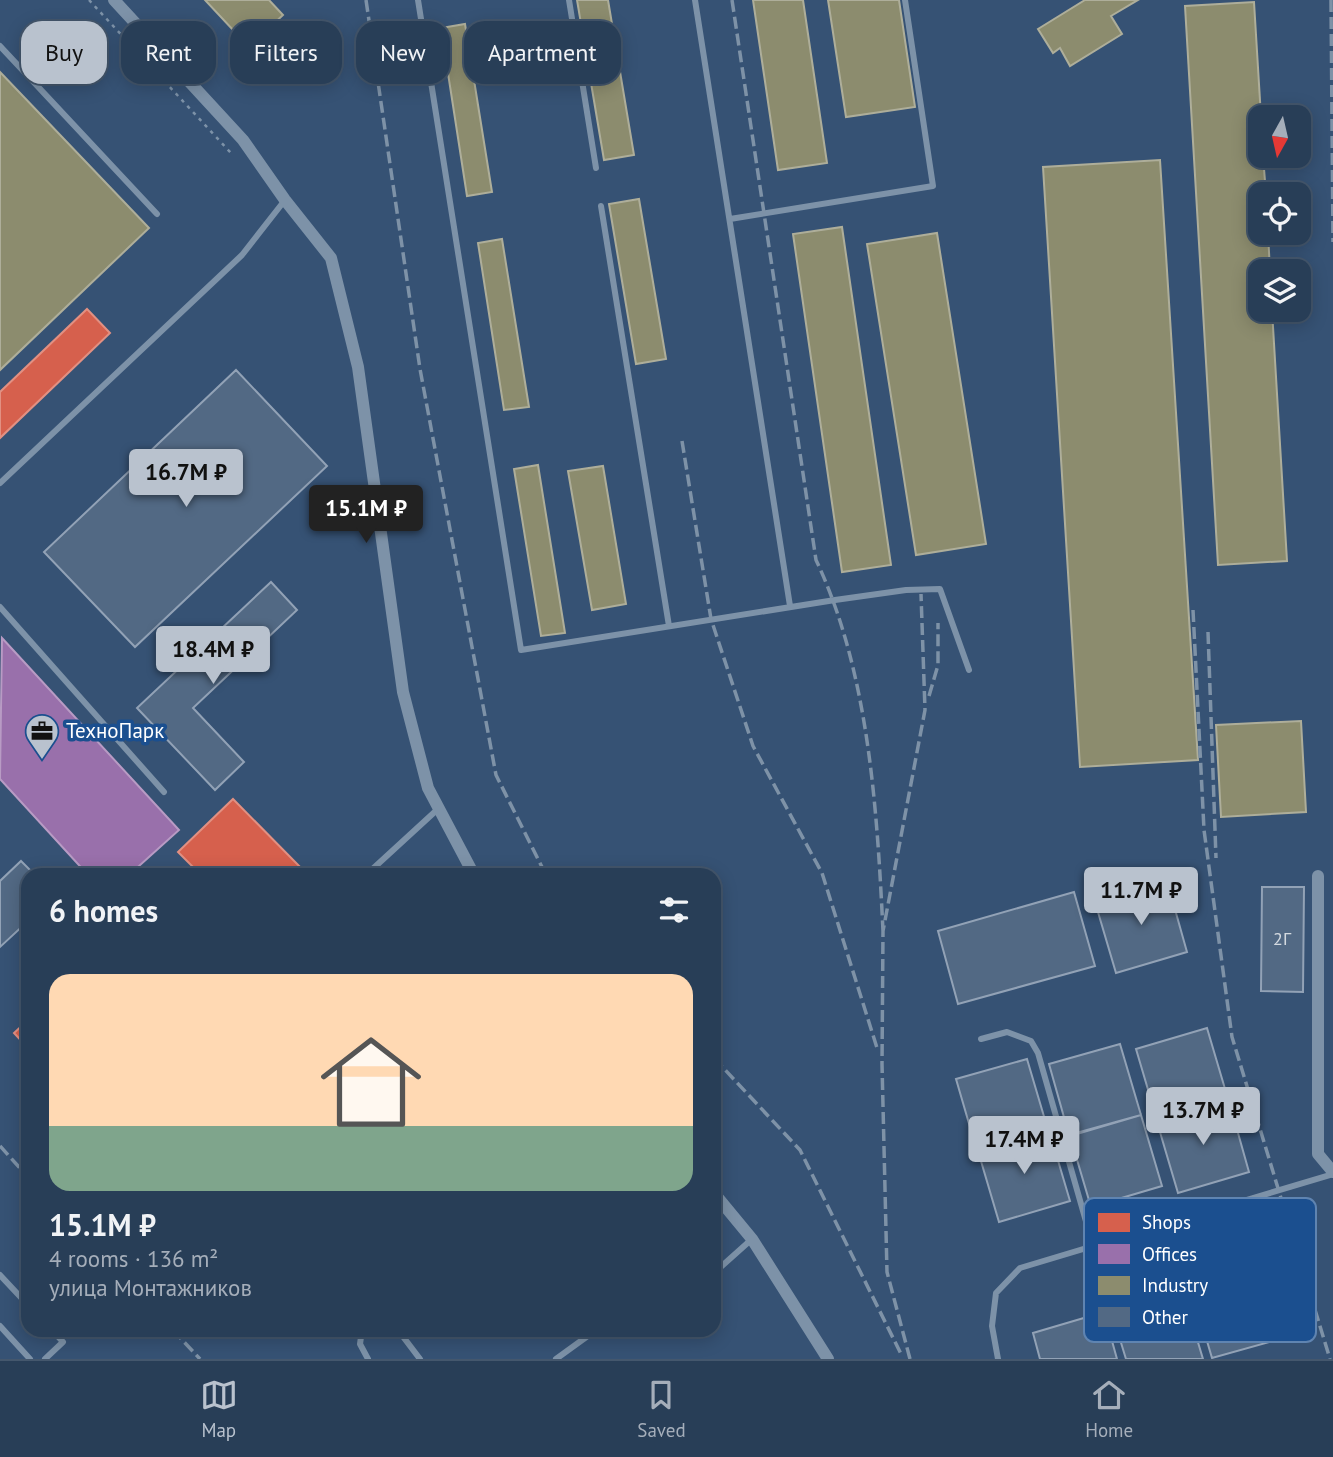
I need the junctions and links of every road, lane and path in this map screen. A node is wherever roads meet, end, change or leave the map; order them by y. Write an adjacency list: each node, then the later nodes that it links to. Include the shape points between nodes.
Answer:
1 (89, 0): 8 (path)
2 (114, 0): 10 (street, via 243,140)
3 (418, 0): 17 (lane, via 521,650)
4 (569, 0): 9 (lane)
5 (695, 0): 13 (lane)
6 (905, 0): 13 (lane, via 933,186)
7 (0, 46): 12 (lane)
8 (231, 153)
9 (596, 168)
10 (285, 201): 14 (lane, via 242,255); 20 (street, via 331,258 358,367 403,692 428,788)
11 (601, 206): 17 (lane)
12 (157, 214)
13 (730, 219): 15 (lane)
14 (0, 483)
15 (790, 606): 17 (lane); 18 (lane, via 940,589)
16 (0, 607): 19 (lane)
17 (669, 626)
18 (969, 670)
19 (164, 792)
20 (440, 807): 21 (lane); 22 (street)
21 (374, 868)
22 (470, 868)
23 (1318, 876): 25 (street, via 1318,1154)
24 (981, 1039): 28 (lane, via 1007,1032 1031,1041)
25 (1333, 1173): 26 (lane)
26 (1251, 1198)
27 (721, 1201): 29 (street)
28 (1084, 1214)
29 (752, 1239): 31 (lane); 44 (street)
30 (1084, 1249): 45 (lane, via 1020,1268 996,1293 992,1326)
31 (721, 1267)
32 (0, 1275): 33 (lane)
33 (21, 1298)
34 (0, 1326): 39 (lane)
35 (58, 1337): 40 (lane, via 63,1342)
36 (361, 1337): 41 (lane)
37 (403, 1337): 42 (lane)
38 (586, 1337): 43 (lane)
39 (30, 1359)
40 (45, 1359)
41 (368, 1359)
42 (420, 1359)
43 (556, 1359)
44 (828, 1359)
45 (999, 1359)

